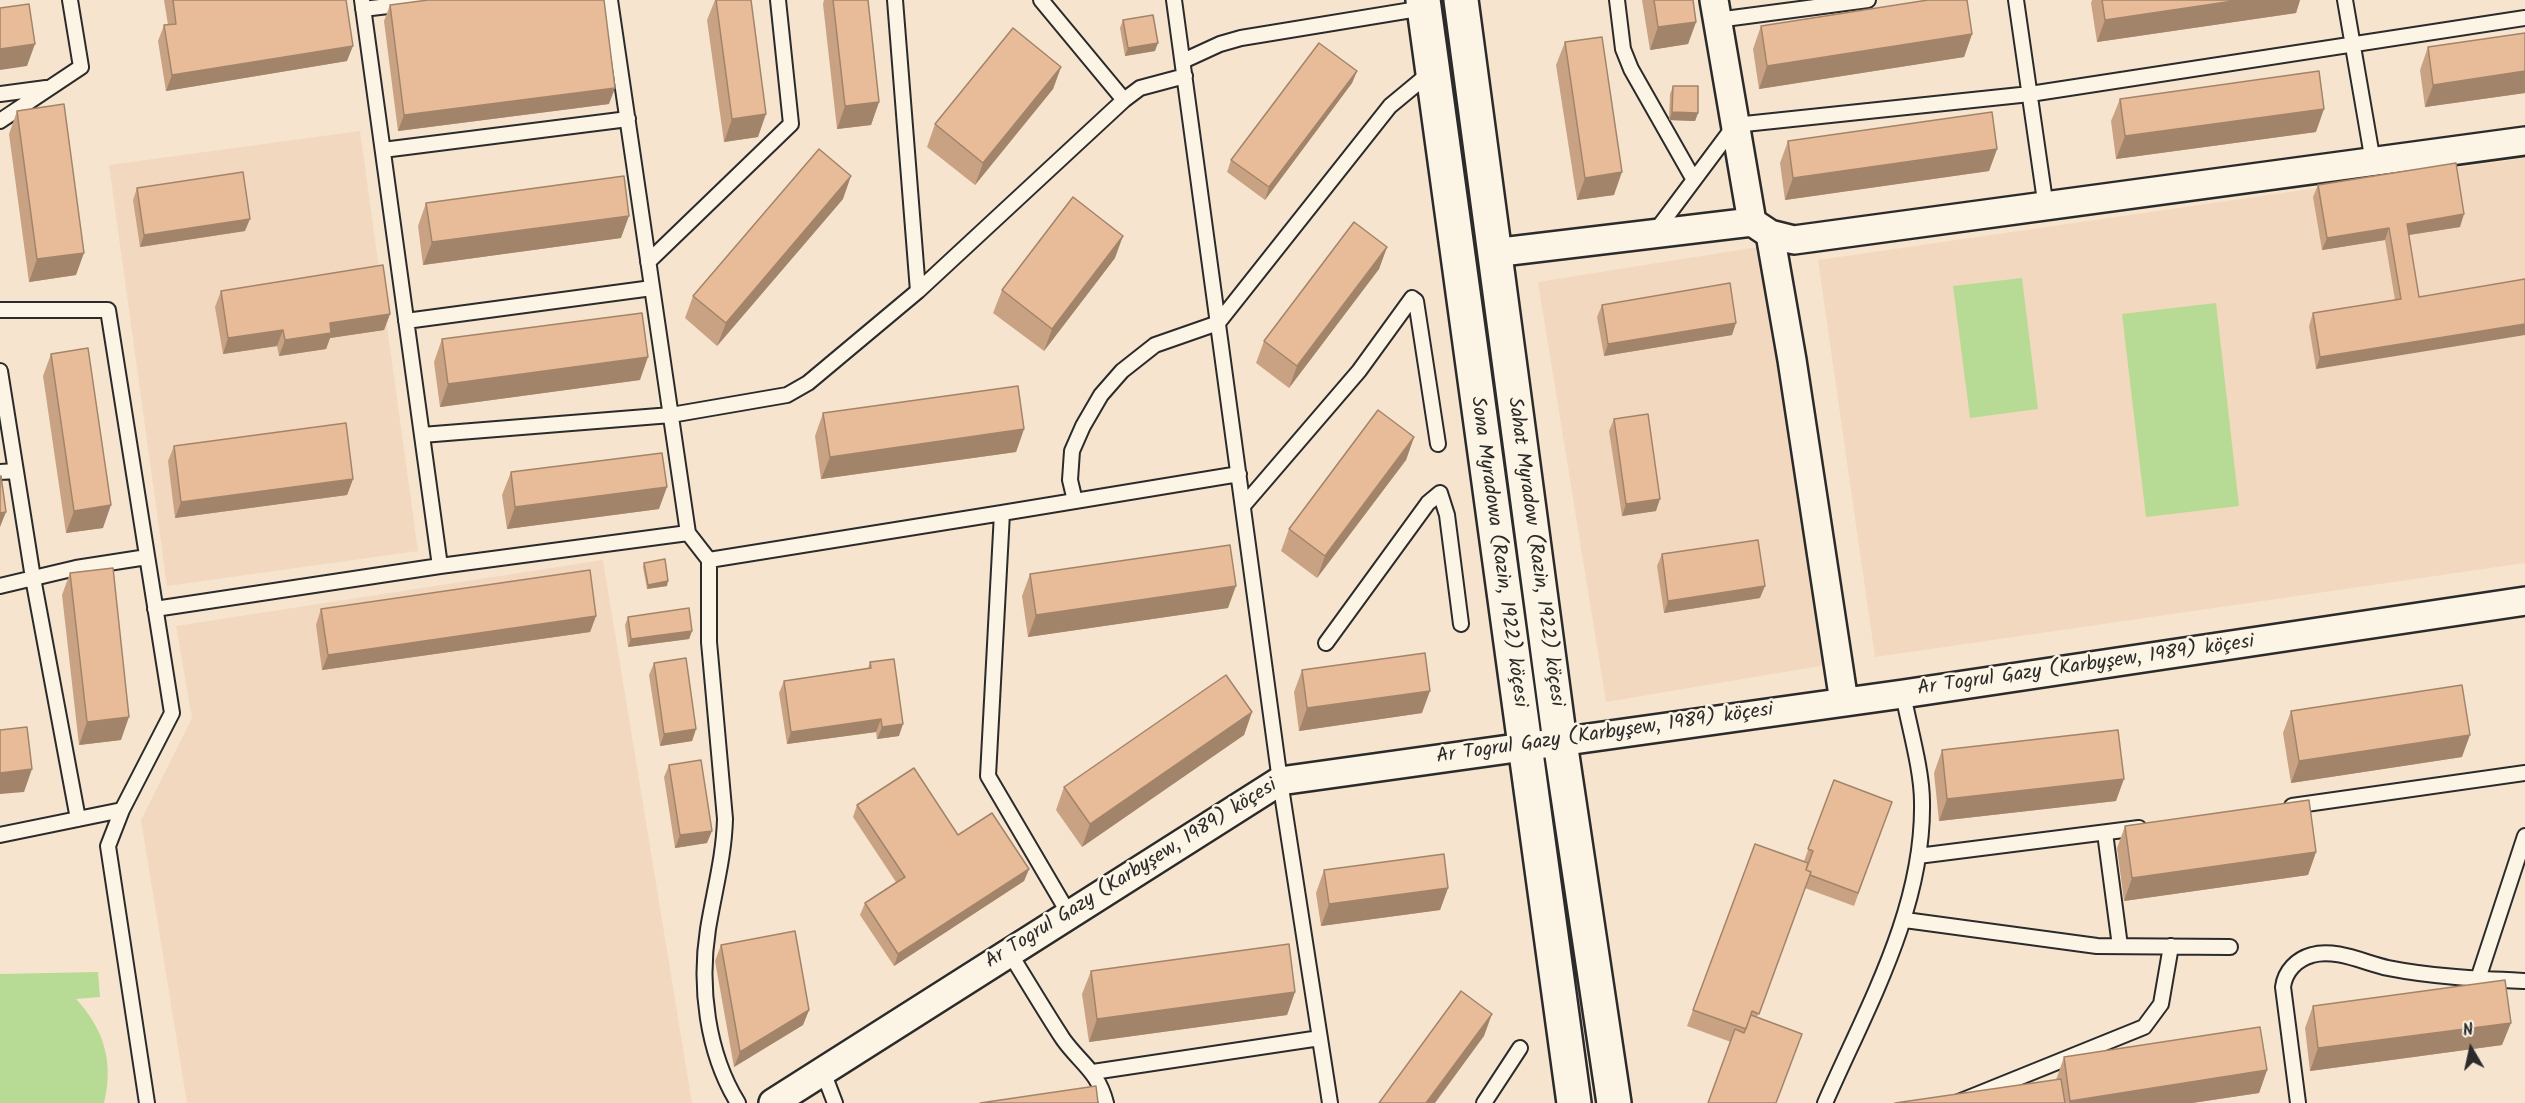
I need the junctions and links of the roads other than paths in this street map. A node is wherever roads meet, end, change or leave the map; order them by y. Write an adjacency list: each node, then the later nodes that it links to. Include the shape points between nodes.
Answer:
1 (70, 0): 21 (lane, via 81,67)
2 (439, 0): 13 (lane)
3 (610, 0): 25 (lane)
4 (778, 0): 36 (lane, via 791,124)
5 (895, 0): 38 (lane)
6 (1041, 0): 24 (lane)
7 (1174, 0): 18 (lane)
8 (1461, 0): 35 (main road, Sahat Myradow (Razin, 1922) köçesi)
9 (1617, 0): 31 (lane, via 1623,49 1631,69)
10 (1868, 0): 15 (lane)
11 (2016, 0): 23 (lane)
12 (2345, 0): 17 (lane)
13 (363, 4): 29 (lane)
14 (1424, 4): 18 (lane, via 1241,38); 19 (main road, Sona Myradowa (Razin, 1922) köçesi)
15 (1715, 10): 27 (street)
16 (2525, 18): 17 (lane)
17 (2351, 46): 23 (lane); 30 (lane)
18 (1183, 61): 20 (lane)
19 (1433, 70): 42 (lane, via 1390,106); 66 (main road, Sona Myradowa (Razin, 1922) köçesi)
20 (1185, 76): 24 (lane, via 1140,88); 42 (lane)
21 (49, 87): 22 (lane); 26 (lane)
22 (0, 93)
23 (2030, 94): 27 (lane); 32 (lane)
24 (1124, 100): 38 (lane)
25 (628, 119): 29 (lane); 36 (lane)
26 (0, 121)
27 (1735, 125): 31 (lane); 33 (street)
28 (2525, 141): 30 (street)
29 (383, 150): 41 (lane)
30 (2373, 162): 32 (street)
31 (1694, 180): 34 (lane)
32 (2046, 208): 33 (street, via 1794,240)
33 (1761, 228): 34 (street); 64 (street, via 1792,360)
34 (1654, 233): 35 (street)
35 (1493, 253): 65 (main road, Sahat Myradow (Razin, 1922) köçesi)
36 (648, 262): 37 (lane)
37 (652, 288): 41 (lane); 44 (lane)
38 (918, 291): 44 (lane, via 808,383 787,395)
39 (0, 302): 40 (lane)
40 (0, 310): 54 (lane, via 108,310)
41 (406, 321): 45 (lane)
42 (1218, 323): 49 (lane); 50 (lane, via 1155,345 1122,371 1101,395 1072,450 1070,480)
43 (0, 371): 47 (lane)
44 (671, 415): 45 (lane); 53 (lane)
45 (422, 435): 56 (lane)
46 (1438, 444): 51 (lane, via 1416,301 1412,298 1359,371)
47 (16, 471): 48 (lane); 57 (lane)
48 (0, 472)
49 (1239, 474): 50 (lane); 51 (lane)
50 (1076, 501): 52 (lane)
51 (1243, 506): 68 (lane)
52 (1002, 513): 55 (lane); 77 (lane, via 988,776)
53 (688, 533): 55 (lane); 56 (lane)
54 (147, 556): 57 (lane); 60 (lane)
55 (709, 560): 90 (lane, via 709,642 724,845 708,930 704,978 713,1052)
56 (440, 566): 60 (lane)
57 (33, 578): 58 (lane); 71 (lane)
58 (0, 585)
59 (2525, 601): 63 (street, Ar Togrul Gazy (Karbyşew, 1989) köçesi)
60 (155, 609): 70 (lane, via 172,713)
61 (1461, 624): 62 (lane, via 1448,515 1440,493 1428,503)
62 (1326, 643)
63 (1903, 694): 64 (street, Ar Togrul Gazy (Karbyşew, 1989) köçesi); 76 (lane, via 1922,799)
64 (1844, 702): 65 (street, Ar Togrul Gazy (Karbyşew, 1989) köçesi)
65 (1560, 742): 66 (street, Ar Togrul Gazy (Karbyşew, 1989) köçesi); 97 (main road, Sahat Myradow (Razin, 1922) köçesi)
66 (1523, 747): 68 (street, Ar Togrul Gazy (Karbyşew, 1989) köçesi); 96 (main road, Sona Myradowa (Razin, 1922) köçesi)
67 (2525, 772): 69 (lane)
68 (1280, 781): 77 (street, Ar Togrul Gazy (Karbyşew, 1989) köçesi); 85 (lane)
69 (2275, 808)
70 (122, 810): 71 (lane); 89 (lane, via 108,846)
71 (78, 819): 74 (lane)
72 (2152, 826): 73 (lane)
73 (2105, 833): 76 (lane); 79 (lane)
74 (0, 835)
75 (2525, 836): 83 (lane)
76 (1918, 856): 78 (lane)
77 (1069, 914): 82 (street, Ar Togrul Gazy (Karbyşew, 1989) köçesi)
78 (1905, 920): 79 (lane); 98 (lane)
79 (2120, 946): 80 (lane)
80 (2171, 946): 81 (lane); 99 (lane, via 2161,1004 2144,1027)
81 (2230, 947)
82 (1009, 952): 87 (street, Ar Togrul Gazy (Karbyşew, 1989) köçesi); 88 (lane, via 1064,1041)
83 (2478, 979): 84 (lane); 100 (lane, via 2389,968 2328,954 2310,955 2296,962 2284,978 2283,987)
84 (2525, 981)
85 (1320, 1038): 88 (lane); 94 (lane)
86 (1520, 1048): 95 (lane)
87 (822, 1070): 91 (street, Ar Togrul Gazy (Karbyşew, 1989) köçesi); 92 (lane)
88 (1093, 1072): 93 (lane)
89 (147, 1103)
90 (738, 1103)
91 (773, 1103)
92 (835, 1103)
93 (1106, 1103)
94 (1330, 1103)
95 (1484, 1103)
96 (1574, 1103)
97 (1614, 1103)
98 (1825, 1103)
99 (1956, 1103)
100 (2298, 1103)

